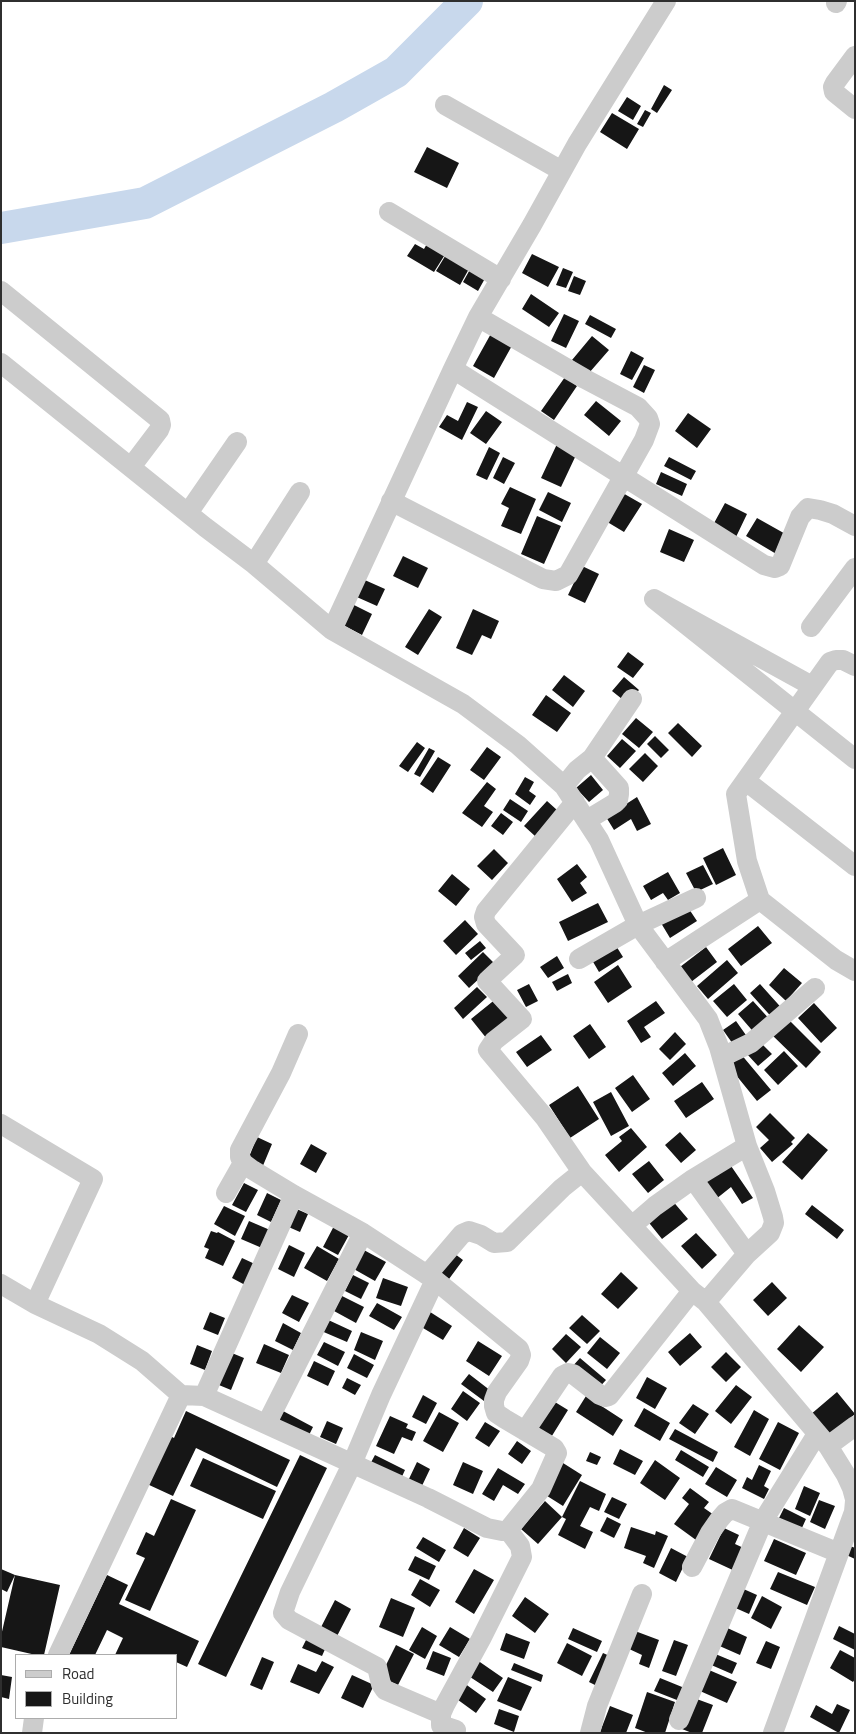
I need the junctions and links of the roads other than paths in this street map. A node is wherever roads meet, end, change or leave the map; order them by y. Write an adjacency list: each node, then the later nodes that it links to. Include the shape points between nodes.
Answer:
1 (666, 1): 5 (street)
2 (855, 56): 4 (street, via 833,87 834,92)
3 (445, 104): 5 (street)
4 (855, 109)
5 (562, 171): 7 (street)
6 (389, 212): 7 (street)
7 (501, 279): 9 (street)
8 (1, 291): 13 (street, via 160,420 159,430)
9 (478, 317): 11 (street); 14 (street, via 644,412 650,424)
10 (1, 363): 13 (street)
11 (453, 369): 14 (street); 16 (street)
12 (237, 442): 17 (street)
13 (131, 467): 17 (street)
14 (624, 477): 16 (street, via 568,575 556,581 544,579); 18 (street, via 770,567 780,566 800,517 808,508 833,514)
15 (300, 492): 19 (street)
16 (391, 501): 22 (street)
17 (188, 513): 19 (street)
18 (855, 526)
19 (254, 564): 22 (street)
20 (855, 568): 21 (street)
21 (811, 627)
22 (332, 630): 30 (street, via 463,704 518,745)
23 (855, 666): 24 (street, via 843,660 830,662)
24 (812, 686): 26 (street); 26 (street, via 654,599)
25 (632, 699): 27 (street)
26 (795, 710): 28 (street); 29 (street)
27 (592, 758): 30 (street); 32 (street, via 619,788 619,794 615,803)
28 (855, 759)
29 (746, 781): 33 (street); 35 (street, via 736,794 747,861)
30 (564, 786): 31 (street)
31 (575, 802): 32 (street); 46 (street, via 486,911 484,920 514,955 487,980 488,984 522,1019 494,1041 488,1050 545,1118)
32 (587, 820): 36 (street)
33 (855, 866)
34 (696, 898): 36 (street)
35 (760, 900): 38 (street); 39 (street)
36 (638, 925): 37 (street); 38 (street)
37 (579, 959)
38 (665, 962): 42 (street, via 708,1019)
39 (855, 972)
40 (815, 988): 42 (street, via 751,1043)
41 (298, 1034): 45 (street, via 240,1150)
42 (722, 1057): 44 (street)
43 (1, 1124): 56 (street, via 93,1179)
44 (747, 1146): 47 (street); 52 (street, via 774,1223 770,1233)
45 (243, 1163): 48 (street); 49 (street)
46 (582, 1172): 50 (street); 53 (street, via 507,1242 494,1243 469,1231 462,1234)
47 (692, 1179): 50 (street); 52 (street)
48 (226, 1193)
49 (294, 1195): 51 (street); 58 (street)
50 (633, 1225): 55 (street)
51 (363, 1232): 53 (street); 59 (street)
52 (747, 1254): 55 (street)
53 (431, 1277): 61 (street, via 519,1349 519,1361 497,1392 494,1406 496,1413); 63 (street)
54 (1, 1284): 56 (street)
55 (699, 1296): 61 (street, via 609,1396 600,1396 568,1373 562,1376); 62 (street)
56 (35, 1304): 57 (street, via 99,1334 142,1362)
57 (181, 1396): 58 (street); 70 (street)
58 (204, 1396): 59 (street)
59 (267, 1423): 63 (street)
60 (855, 1426): 62 (street)
61 (525, 1431): 66 (street, via 557,1453 541,1489)
62 (823, 1440): 64 (street, via 846,1475); 65 (street)
63 (352, 1464): 66 (street, via 487,1528); 71 (street, via 283,1613 290,1620 377,1667 386,1690)
64 (855, 1500): 67 (street, via 854,1512)
65 (764, 1521): 67 (street); 68 (street, via 729,1509 710,1533); 73 (street)
66 (508, 1530): 71 (street, via 520,1546 522,1557)
67 (839, 1553): 77 (street)
68 (692, 1567)
69 (642, 1594): 76 (street, via 597,1706)
70 (58, 1654)
71 (441, 1714): 75 (street, via 441,1725 456,1730)
72 (34, 1719): 74 (street)
73 (679, 1720)
74 (32, 1733)
75 (455, 1733)
76 (590, 1733)
77 (773, 1733)

